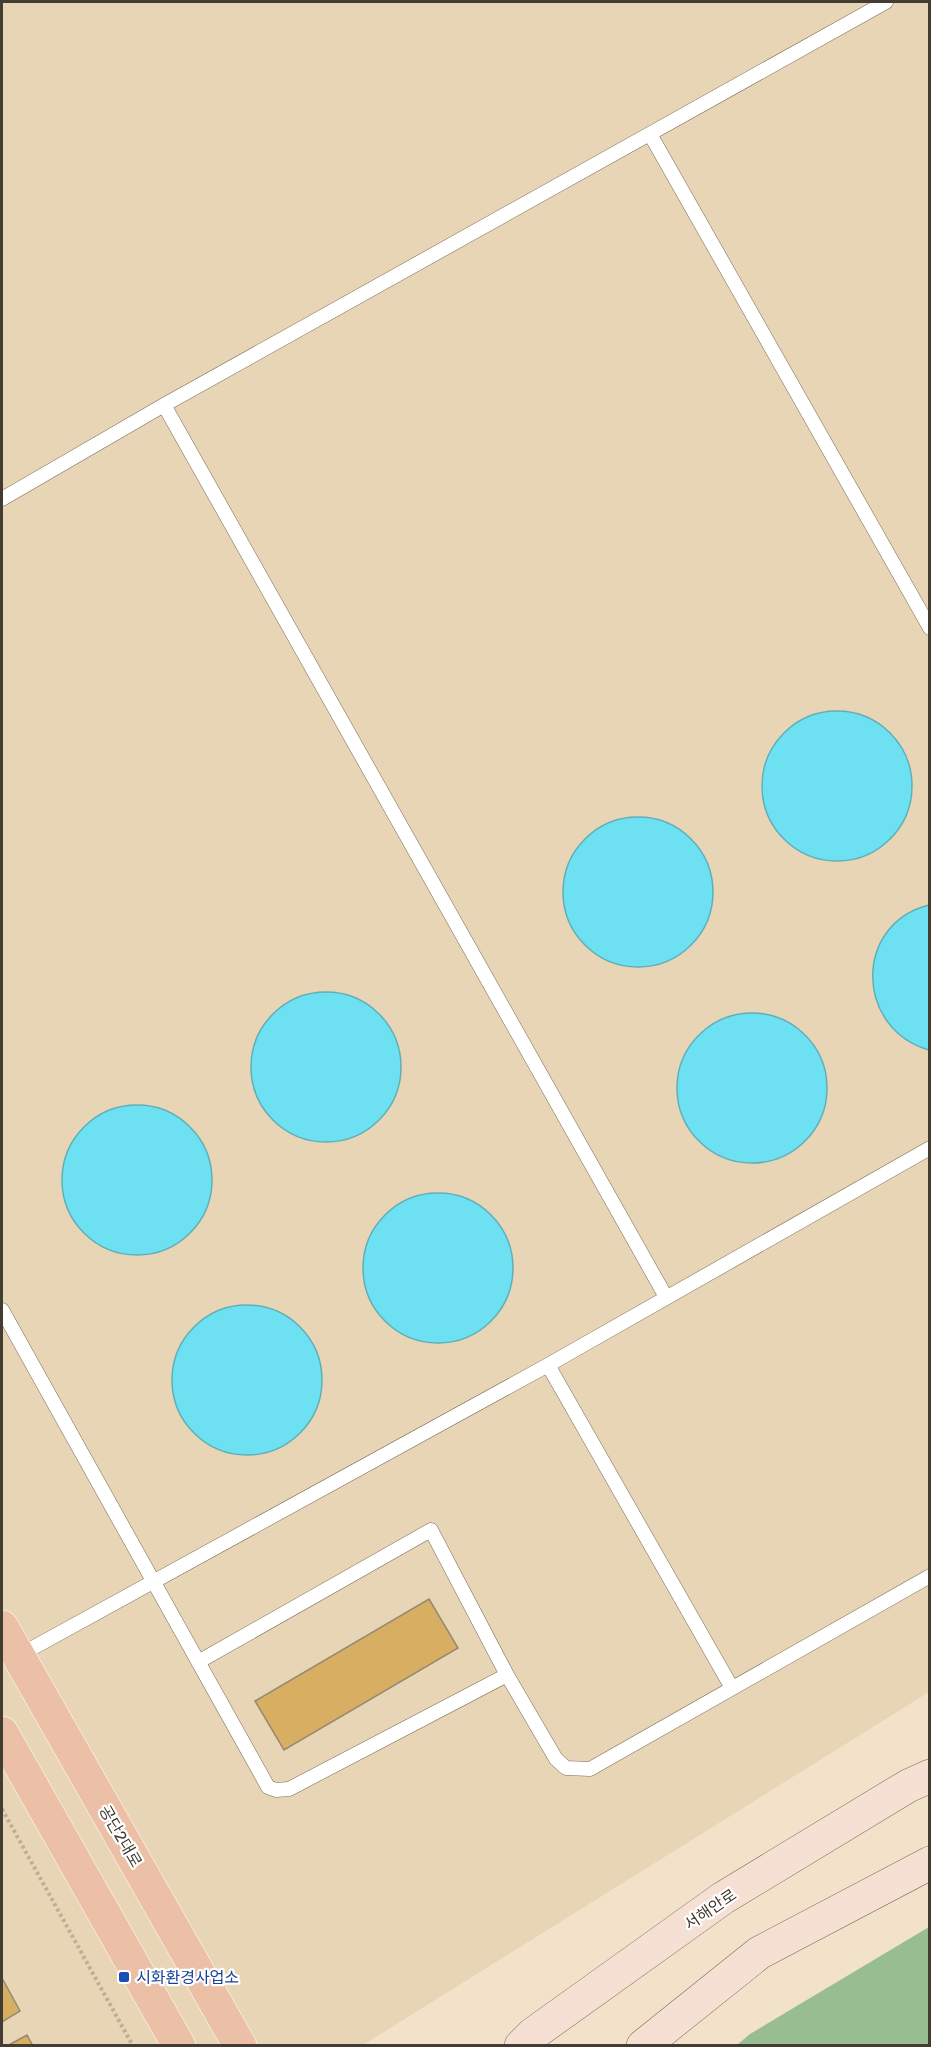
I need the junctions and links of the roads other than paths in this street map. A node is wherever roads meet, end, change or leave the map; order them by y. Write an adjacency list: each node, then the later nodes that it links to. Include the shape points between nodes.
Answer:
1 (886, 2): 2 (lane)
2 (650, 134): 3 (lane); 5 (lane)
3 (164, 405): 4 (lane); 7 (lane)
4 (2, 499)
5 (930, 628)
6 (930, 1148): 7 (lane)
7 (666, 1297): 9 (lane)
8 (2, 1310): 11 (lane)
9 (548, 1365): 11 (lane); 16 (lane)
10 (930, 1576): 16 (lane)
11 (153, 1581): 13 (lane); 14 (lane)
12 (2, 1627): 13 (main road, 공단2대로)
13 (18, 1656): 21 (main road, 공단2대로)
14 (198, 1662): 15 (lane, via 268,1787 276,1790 289,1790); 15 (lane, via 431,1530)
15 (507, 1675): 16 (lane, via 556,1759 566,1768 578,1770 590,1769)
16 (732, 1688)
17 (2, 1733): 20 (main road)
18 (922, 1777): 22 (main road, 서해안로, via 723,1898)
19 (930, 1863): 23 (main road, via 759,1953)
20 (179, 2046)
21 (240, 2046)
22 (521, 2046)
23 (643, 2046)

